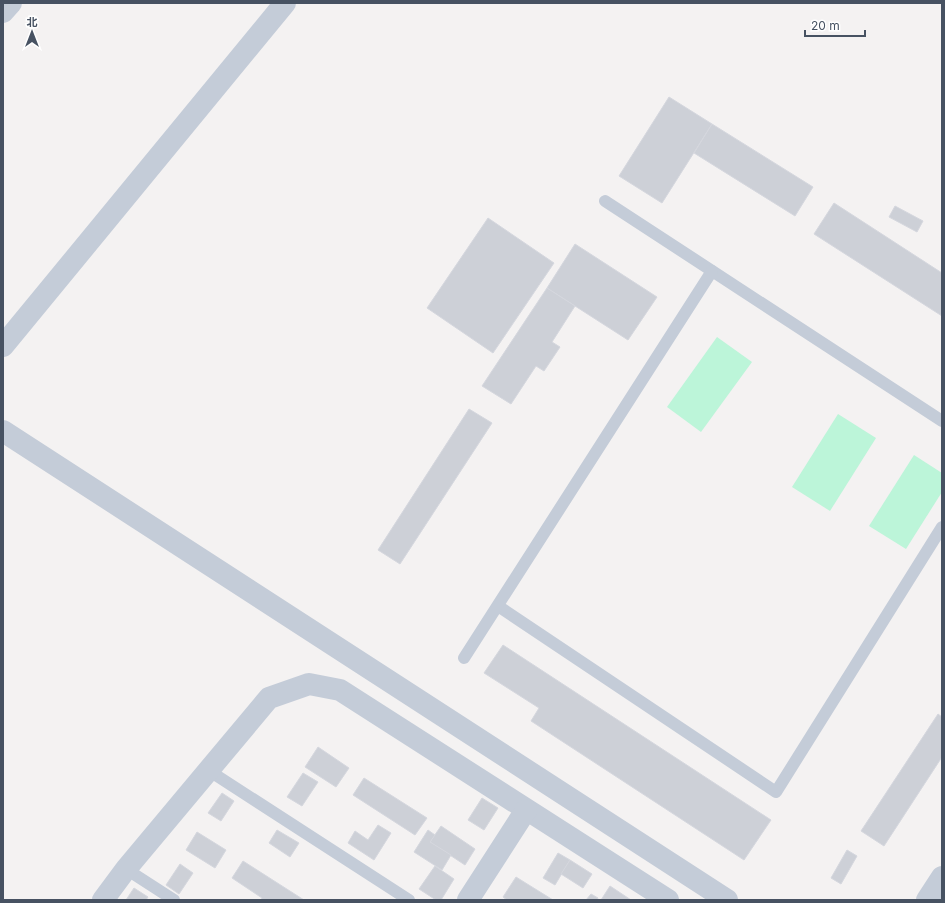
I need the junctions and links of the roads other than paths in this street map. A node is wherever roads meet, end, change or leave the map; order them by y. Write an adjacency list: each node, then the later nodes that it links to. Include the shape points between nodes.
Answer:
1 (11, 3): 3 (street)
2 (285, 3): 6 (street)
3 (3, 12)
4 (604, 201): 5 (lane)
5 (712, 271): 7 (lane); 10 (lane)
6 (3, 346)
7 (942, 421)
8 (3, 431): 21 (street)
9 (942, 527): 10 (lane, via 776,792)
10 (498, 606): 11 (lane)
11 (464, 658)
12 (208, 770): 13 (street, via 269,698 309,684 340,690); 14 (street); 18 (lane)
13 (526, 810): 19 (street); 20 (street)
14 (126, 868): 16 (street); 17 (lane)
15 (942, 877): 22 (street)
16 (103, 900)
17 (174, 900)
18 (409, 900)
19 (468, 900)
20 (668, 900)
21 (727, 900)
22 (927, 900)

